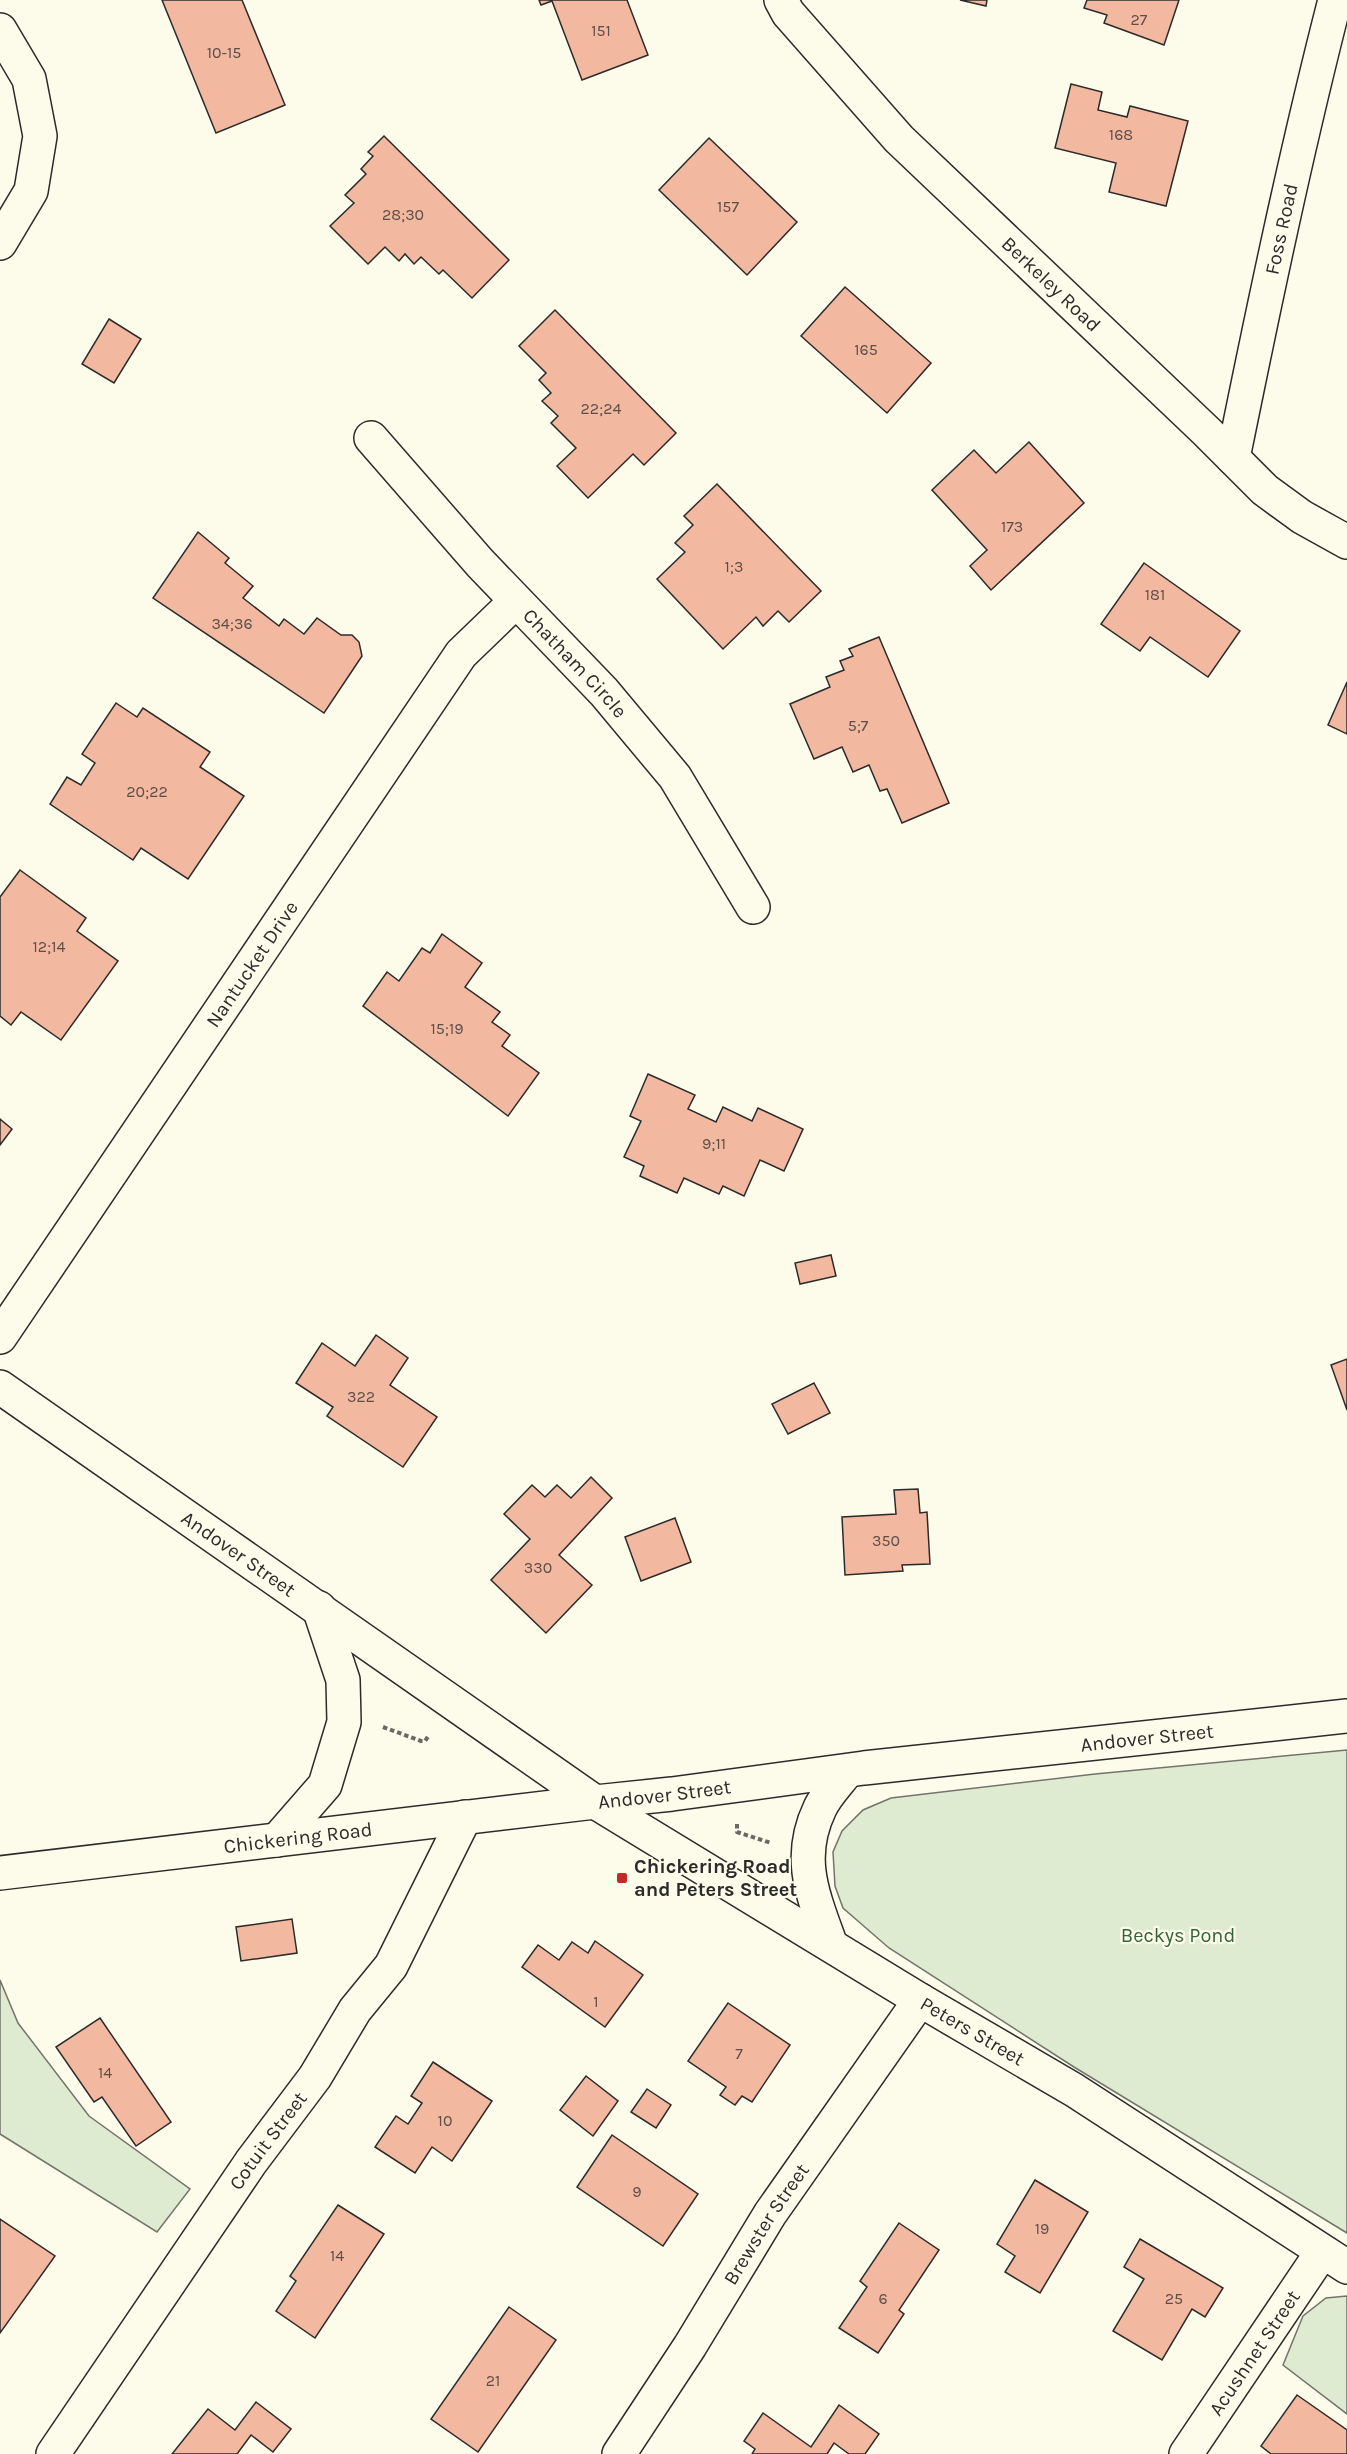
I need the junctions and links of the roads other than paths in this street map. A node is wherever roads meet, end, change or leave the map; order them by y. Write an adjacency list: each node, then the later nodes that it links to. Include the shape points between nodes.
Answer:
1 (781, 0): 6 (street, Berkeley Road, via 788,13 899,139)
2 (1335, 0): 6 (street, Foss Road, via 1271,267)
3 (0, 30): 4 (street, via 30,79 40,136 31,191)
4 (0, 243)
5 (371, 438): 8 (street, Chatham Circle)
6 (1233, 458): 7 (street, Berkeley Road, via 1265,490 1302,518)
7 (1347, 542)
8 (516, 601): 9 (street, Chatham Circle, via 604,692 675,777); 10 (street, Nantucket Drive, via 461,654)
9 (753, 908)
10 (0, 1337)
11 (0, 1387): 12 (street, Andover Street)
12 (319, 1608): 15 (street, Andover Street); 17 (street, via 343,1680 344,1722 325,1785)
13 (1347, 1716): 14 (street, Andover Street)
14 (847, 1771): 15 (street, Andover Street); 19 (street, via 820,1808 807,1853 811,1891)
15 (595, 1802): 16 (street, Chickering Road); 19 (street, Peters Street)
16 (465, 1817): 17 (street, Chickering Road); 22 (street, Cotuit Street, via 391,1966 355,2010 315,2077 251,2162)
17 (277, 1840): 18 (street, Chickering Road)
18 (0, 1873)
19 (830, 1943): 20 (street, Peters Street)
20 (920, 2000): 21 (street, Peters Street, via 1074,2090); 23 (street, Brewster Street, via 771,2214)
21 (1335, 2259): 24 (street, Acushnet Street)
22 (53, 2454)
23 (618, 2454)
24 (1186, 2454)

